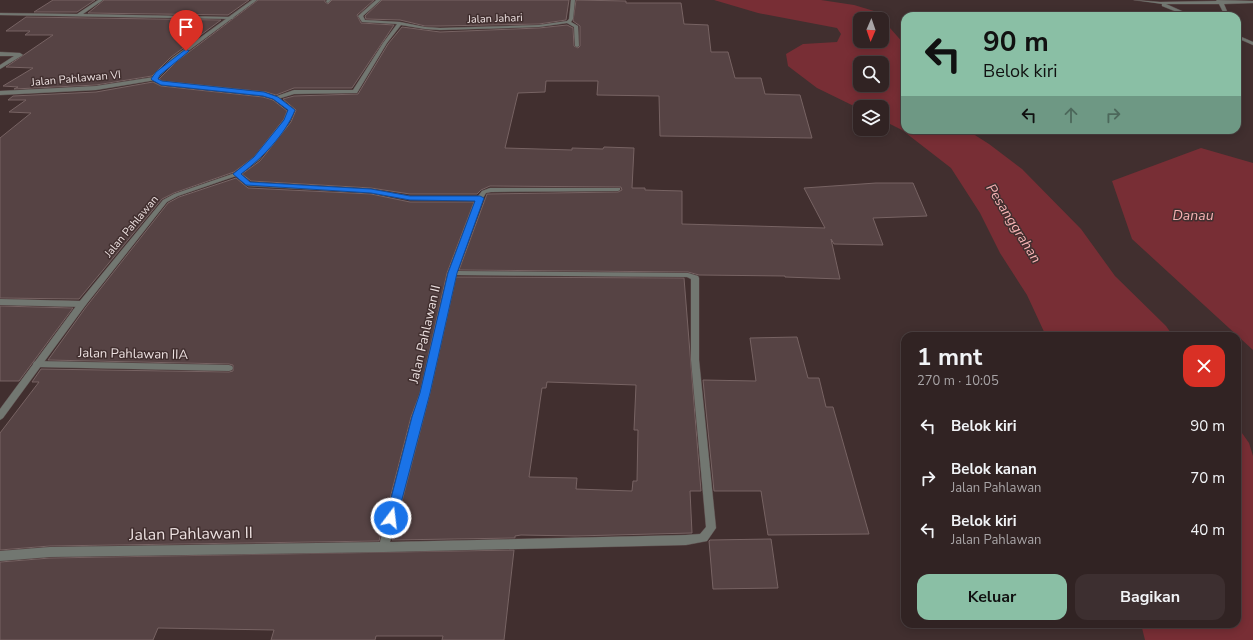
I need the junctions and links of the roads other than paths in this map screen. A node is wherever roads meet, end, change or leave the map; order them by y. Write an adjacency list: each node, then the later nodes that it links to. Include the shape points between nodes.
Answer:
1 (101, 0): 12 (street)
2 (255, 0): 13 (street)
3 (379, 0): 15 (street, Jalan Jahari, via 360,16 364,21)
4 (573, 0): 14 (street, via 571,19)
5 (1136, 0): 6 (street)
6 (1158, 1): 7 (street); 9 (street)
7 (1219, 1): 8 (street); 10 (street)
8 (1253, 2)
9 (1182, 12)
10 (1225, 12)
11 (0, 14): 12 (street)
12 (78, 16): 13 (street)
13 (232, 18): 21 (street, via 174,60)
14 (568, 22): 15 (street, Jalan Jahari, via 485,29 425,28); 18 (street, via 576,26)
15 (400, 23): 23 (street, via 355,92 294,92)
16 (1241, 38): 17 (street)
17 (1253, 44)
18 (576, 46)
19 (0, 54): 20 (street, via 20,55)
20 (0, 67)
21 (154, 79): 22 (street, Jalan Pahlawan VI, via 96,88); 23 (street, Jalan Pahlawan, via 161,83 264,94)
22 (0, 93)
23 (276, 98): 24 (street, Jalan Pahlawan, via 292,110 288,120 257,159)
24 (236, 174): 26 (street, via 248,184 371,191 410,198); 29 (street, Jalan Pahlawan, via 165,201)
25 (618, 189): 26 (street, via 490,190 484,192)
26 (480, 198): 27 (street, Jalan Pahlawan II)
27 (452, 273): 33 (street, Jalan Pahlawan II, via 425,393); 33 (street, Jalan Pahlawan II, via 688,275 695,278 695,360 711,528 703,538 686,540)
28 (0, 302): 29 (street)
29 (82, 304): 30 (street, Jalan Pahlawan)
30 (37, 364): 31 (street, Jalan Pahlawan IIA); 32 (street, Jalan Pahlawan)
31 (229, 368)
32 (0, 416)
33 (384, 547): 34 (street, Jalan Pahlawan II, via 58,552)
34 (0, 556)

